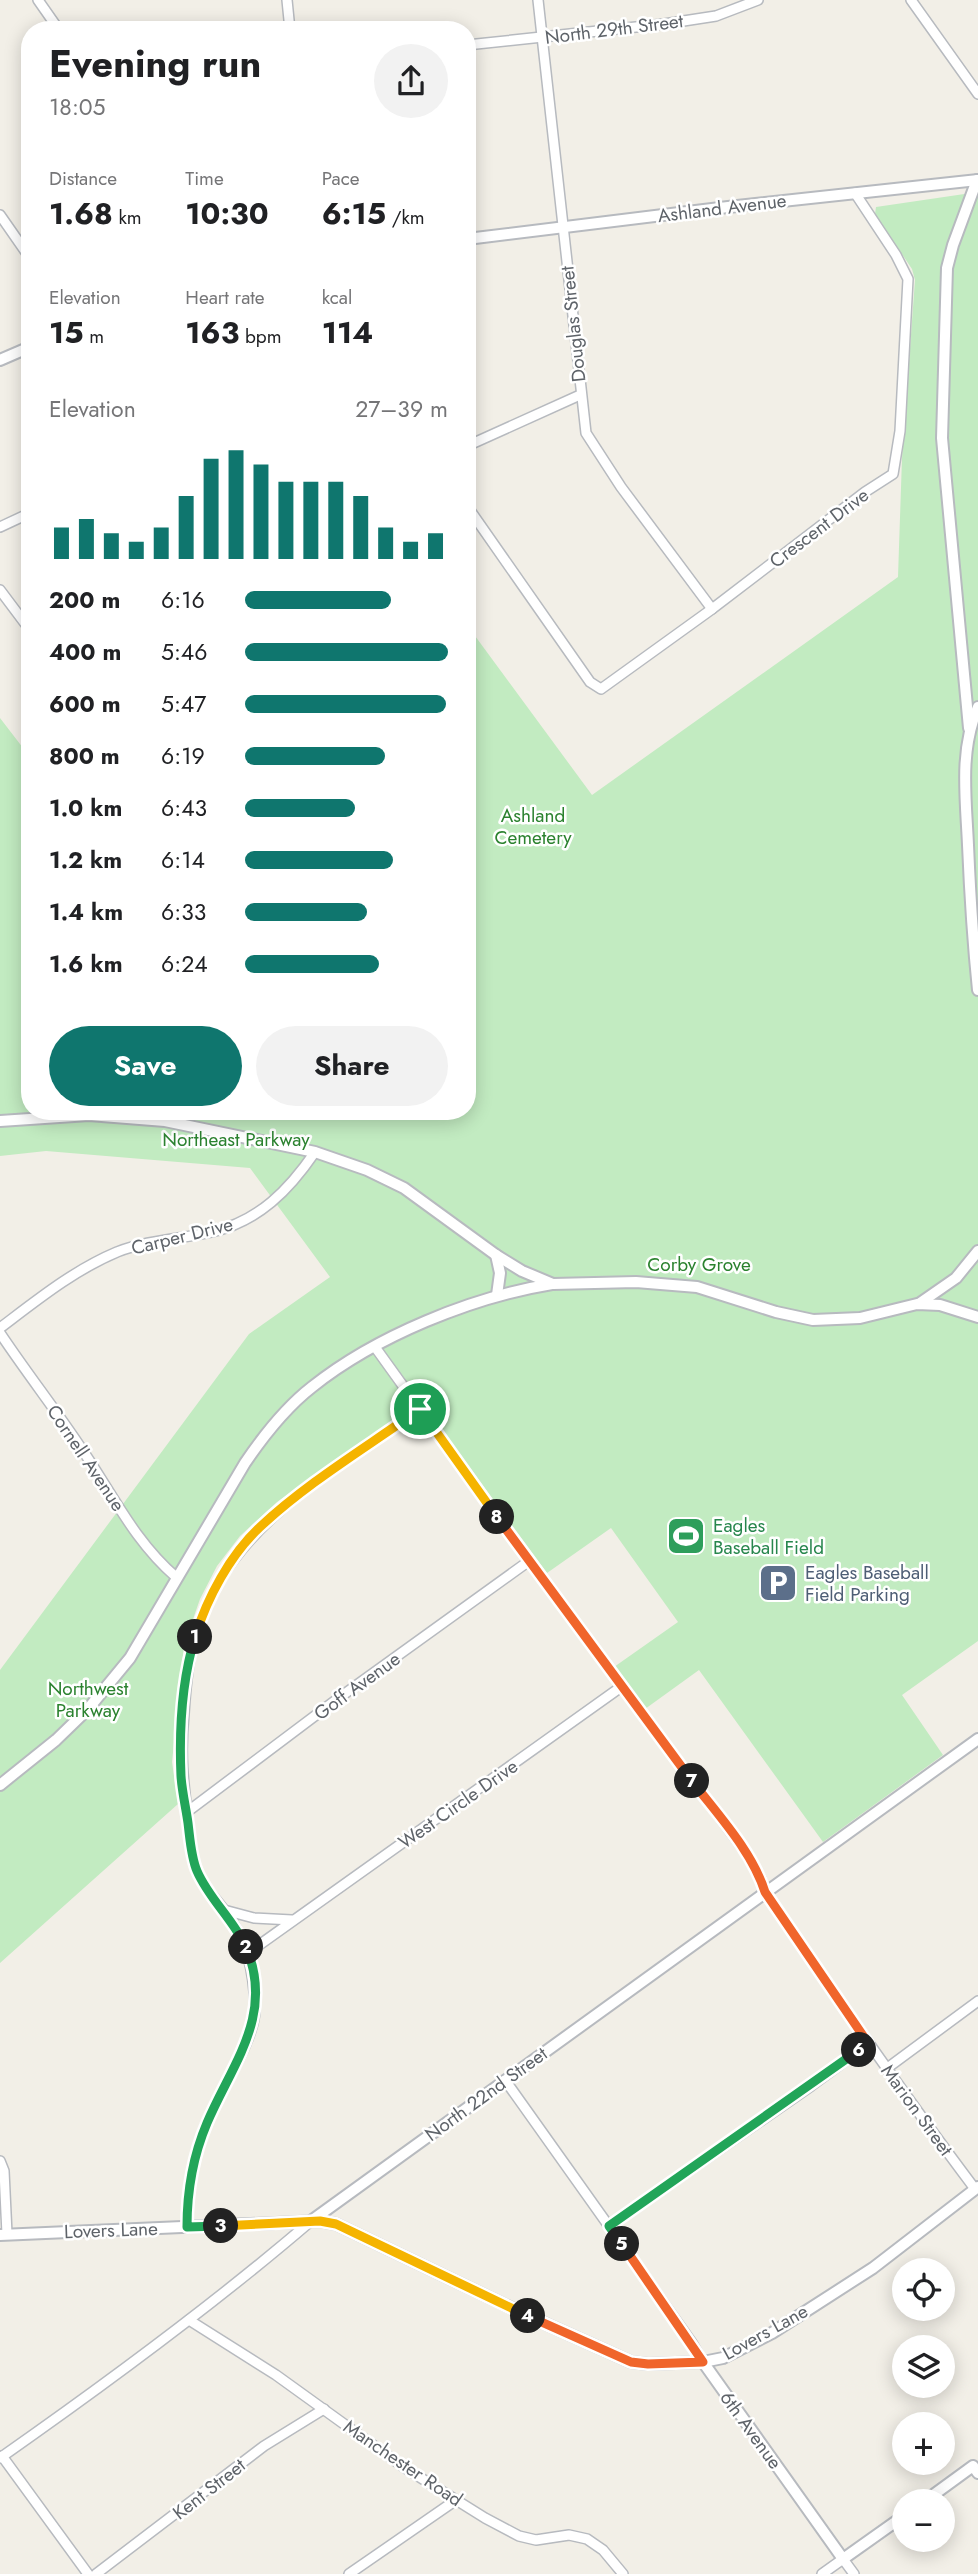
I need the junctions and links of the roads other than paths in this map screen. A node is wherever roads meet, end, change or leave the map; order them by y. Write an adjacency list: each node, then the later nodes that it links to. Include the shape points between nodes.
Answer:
1 (38, 0): 6 (street)
2 (287, 0): 7 (street)
3 (538, 0): 8 (street, Douglas Street)
4 (758, 0): 8 (street, North 29th Street, via 716,16)
5 (911, 0): 10 (street)
6 (53, 21)
7 (289, 21)
8 (542, 37): 9 (street, North 29th Street); 15 (street, Douglas Street)
9 (476, 44)
10 (978, 94)
11 (978, 180): 12 (street); 13 (street, Ashland Avenue); 29 (street, via 947,268 942,398)
12 (978, 186)
13 (855, 193): 15 (street, Ashland Avenue); 26 (street, Crescent Drive, via 908,279 900,431 893,474)
14 (0, 215): 17 (street)
15 (563, 228): 16 (street, Ashland Avenue); 20 (street, Douglas Street)
16 (476, 238)
17 (21, 245)
18 (21, 351): 19 (street)
19 (0, 360)
20 (580, 395): 21 (street); 26 (street, Douglas Street, via 592,446)
21 (476, 442)
22 (21, 517): 24 (street)
23 (476, 519): 26 (street, Crescent Drive, via 590,682 601,689)
24 (0, 527)
25 (0, 590): 27 (street)
26 (712, 609)
27 (21, 618)
28 (978, 707): 29 (street)
29 (969, 728): 30 (street, via 964,763)
30 (978, 990)
31 (21, 1120): 33 (street)
32 (153, 1120): 34 (street)
33 (0, 1121)
34 (315, 1152): 36 (street, via 404,1188); 41 (street, Carper Drive, via 292,1184 252,1217 213,1232 119,1252 72,1276)
35 (978, 1251): 39 (street, via 956,1278)
36 (496, 1255): 37 (street); 38 (street, via 500,1273)
37 (552, 1284): 38 (street); 39 (street, via 636,1282 697,1287 813,1320 860,1318)
38 (497, 1294): 43 (street)
39 (917, 1304): 40 (street, via 940,1305)
40 (978, 1317)
41 (0, 1328)
42 (0, 1333): 46 (street, Cornell Avenue, via 82,1449 136,1536)
43 (375, 1347): 44 (street, Marion Street); 46 (street, via 312,1387 265,1435)
44 (420, 1409): 45 (street, Marion Street); 50 (street, via 259,1528 216,1586 200,1619 188,1671 181,1742)
45 (529, 1561): 47 (street, Marion Street); 50 (street, Goff Avenue)
46 (176, 1577): 49 (street, via 108,1687 56,1740)
47 (621, 1687): 51 (street, Marion Street, via 744,1850); 53 (street, West Circle Drive)
48 (978, 1740): 51 (street, North 22nd Street)
49 (0, 1785)
50 (187, 1812): 52 (street, via 195,1867)
51 (765, 1892): 56 (street, Marion Street); 58 (street, North 22nd Street)
52 (224, 1910): 53 (street, via 254,1918); 54 (street)
53 (294, 1920): 54 (street, West Circle Drive)
54 (248, 1953): 63 (street, via 255,2012 248,2040 194,2160)
55 (978, 2001): 57 (street)
56 (868, 2043): 57 (street, Marion Street); 62 (street)
57 (886, 2069): 60 (street, Marion Street)
58 (505, 2080): 61 (street, North 22nd Street); 62 (street, 6th Avenue)
59 (0, 2161): 64 (street)
60 (976, 2188): 66 (street, Lovers Lane, via 873,2268 772,2333 723,2358)
61 (311, 2221): 63 (street, Lovers Lane); 65 (street, North 22nd Street); 66 (street, Lovers Lane, via 336,2224 631,2362)
62 (609, 2226): 66 (street, 6th Avenue)
63 (187, 2227): 64 (street, Lovers Lane)
64 (4, 2235)
65 (189, 2320): 67 (street, Manchester Road); 68 (street, North 22nd Street)
66 (703, 2362): 73 (street, 6th Avenue)
67 (324, 2409): 71 (street, Manchester Road); 75 (street, Kent Street, via 264,2446)
68 (1, 2457): 74 (street)
69 (976, 2467): 70 (street)
70 (943, 2489)
71 (456, 2500): 76 (street); 77 (street, Manchester Road, via 519,2536 587,2539)
72 (892, 2524): 73 (street)
73 (844, 2559): 78 (street); 79 (street, 6th Avenue)
74 (88, 2574)
75 (96, 2574)
76 (349, 2574)
77 (623, 2574)
78 (822, 2574)
79 (854, 2574)

